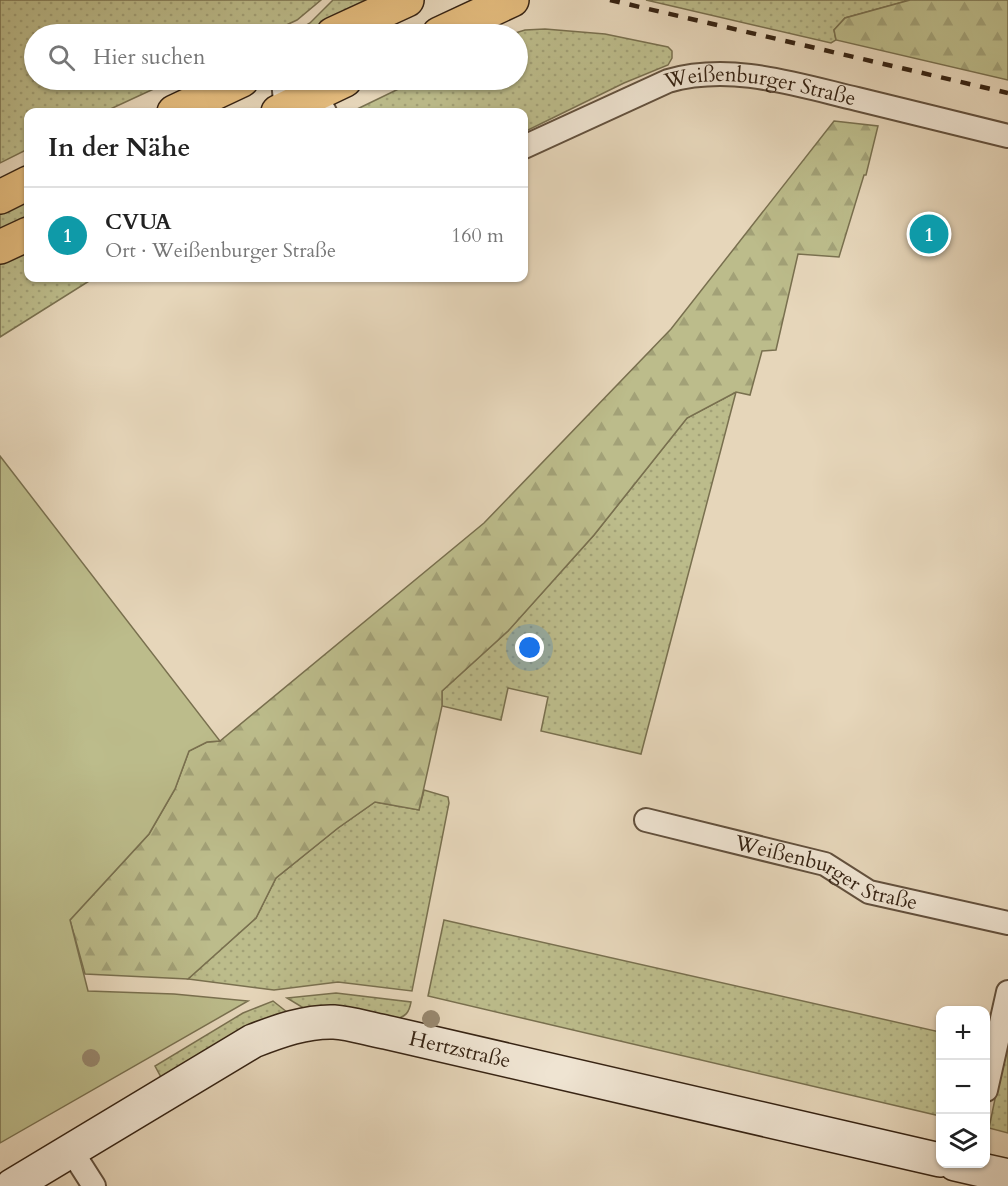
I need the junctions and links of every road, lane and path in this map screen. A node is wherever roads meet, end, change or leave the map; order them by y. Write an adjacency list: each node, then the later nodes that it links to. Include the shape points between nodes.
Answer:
1 (407, 0): 3 (main road)
2 (512, 0): 4 (main road)
3 (355, 24)
4 (460, 24)
5 (221, 90): 8 (main road)
6 (314, 95): 7 (main road)
7 (283, 103)
8 (182, 108)
9 (1008, 136): 10 (street, Weißenburger Straße, via 802,86 722,73 668,81)
10 (528, 145)
11 (24, 185): 12 (main road)
12 (0, 197)
13 (24, 236): 14 (main road)
14 (0, 247)
15 (646, 820): 16 (street, Weißenburger Straße, via 825,864 869,892)
16 (1008, 923)
17 (1008, 992): 18 (street)
18 (990, 1072)
19 (71, 1150): 20 (main road, Hertzstraße, via 253,1041 313,1023 336,1022); 23 (main road, Hertzstraße); 24 (street)
20 (936, 1158)
21 (977, 1168): 22 (main road, Hertzstraße)
22 (1008, 1176)
23 (12, 1186)
24 (94, 1186)

